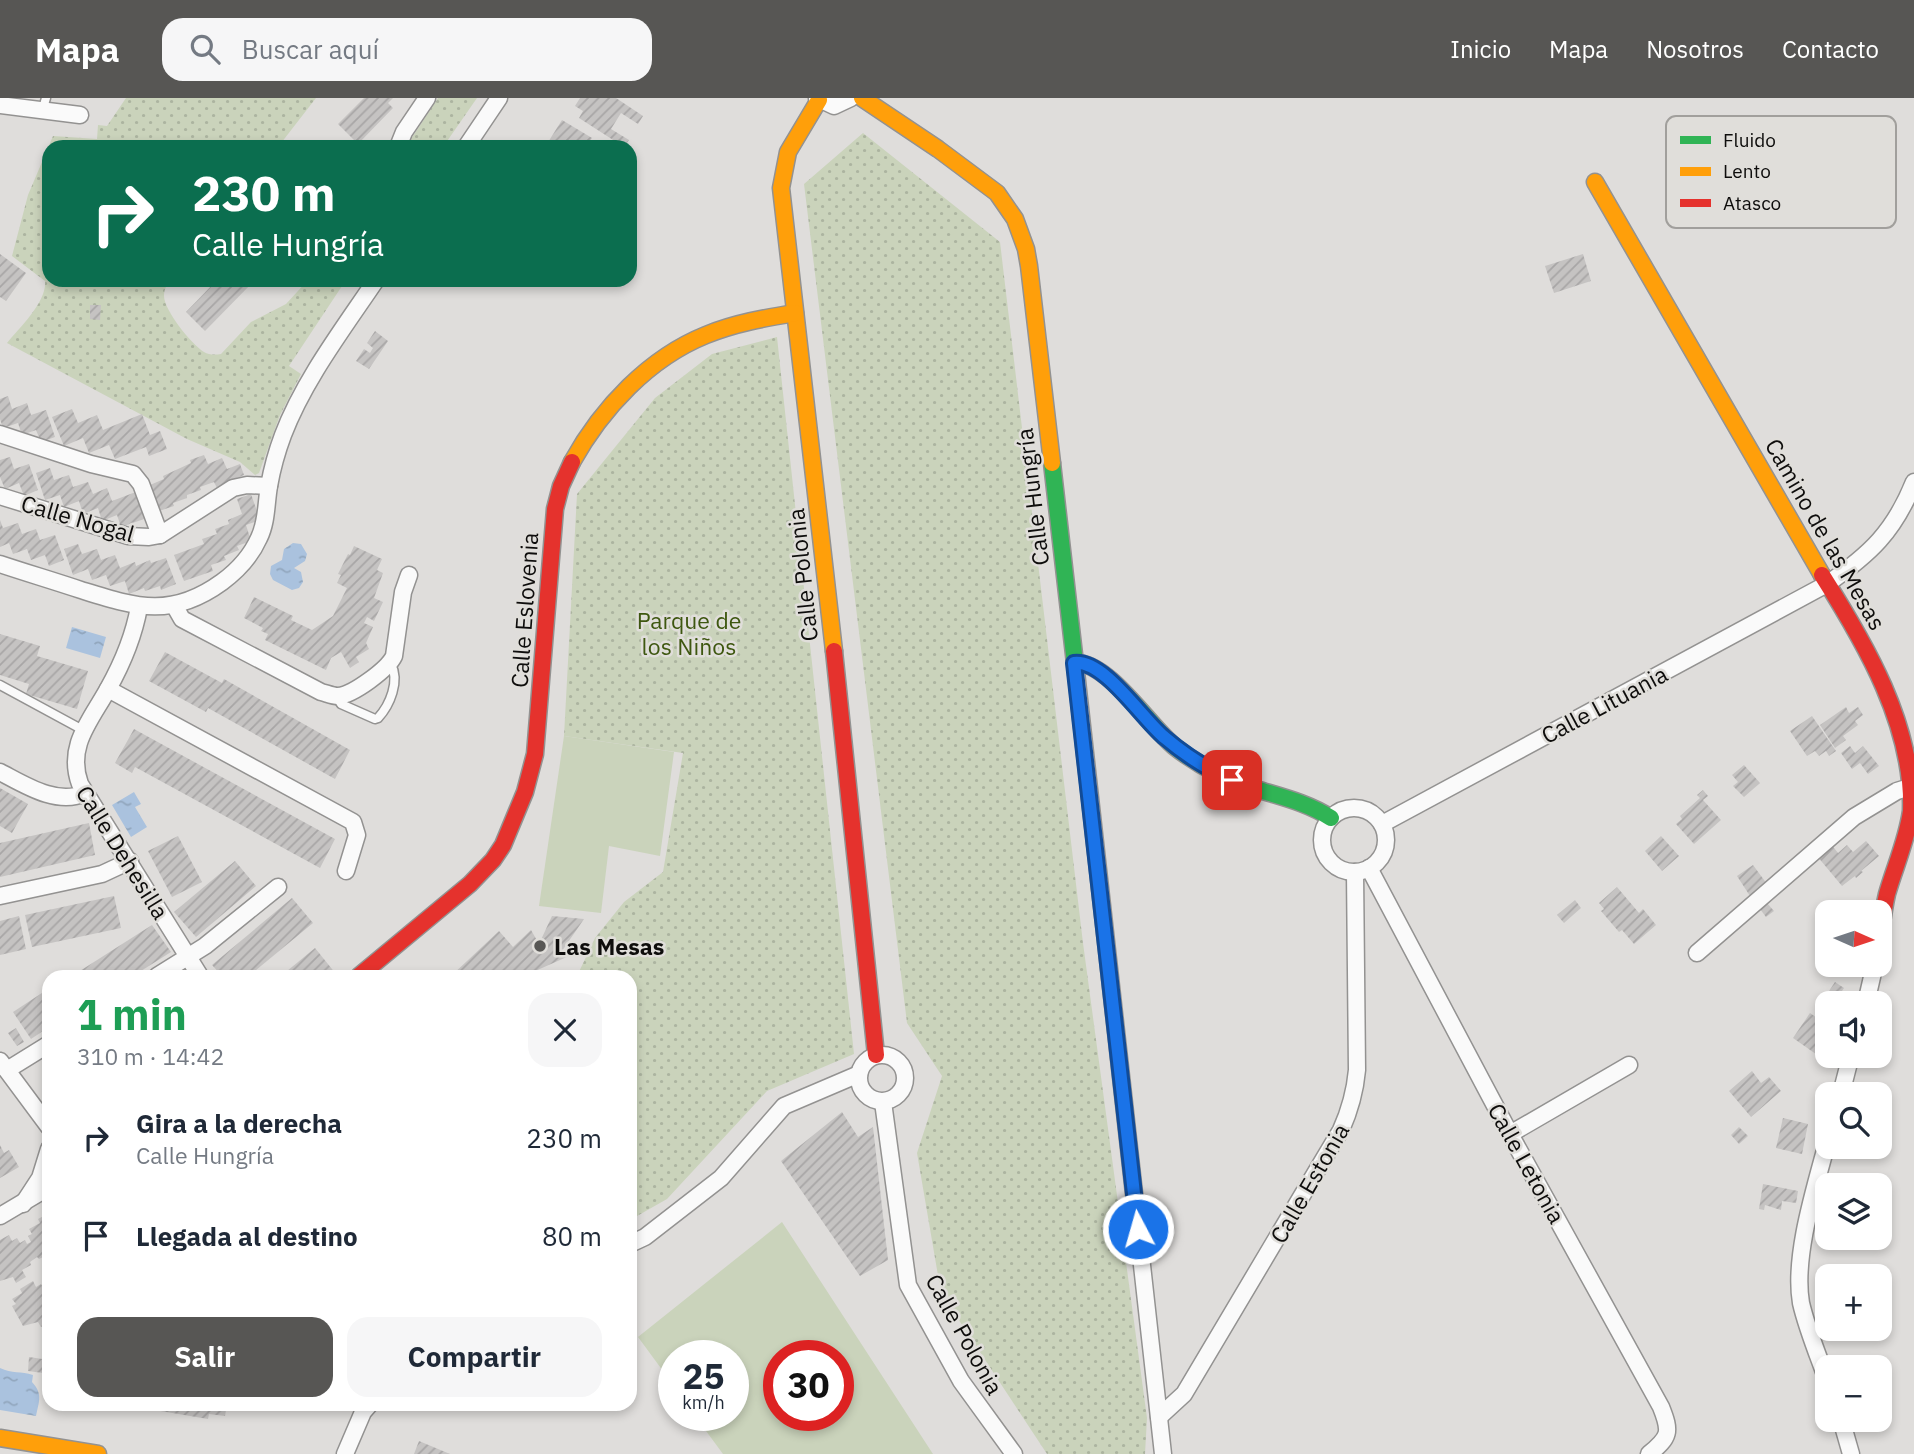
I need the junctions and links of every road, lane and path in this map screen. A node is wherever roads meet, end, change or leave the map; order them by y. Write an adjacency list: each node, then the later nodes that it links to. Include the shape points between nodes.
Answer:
1 (427, 98): 9 (street)
2 (499, 98): 10 (street)
3 (851, 98): 5 (street, via 834,106)
4 (862, 98): 24 (street, Calle Hungría, via 982,180 1007,206 1022,234)
5 (818, 99): 13 (street, Calle Polonia, via 788,148 781,176)
6 (0, 105): 7 (street)
7 (44, 105): 8 (street)
8 (80, 115)
9 (401, 140)
10 (471, 140)
11 (1595, 182): 21 (street, Camino de las Mesas)
12 (371, 287): 16 (street, via 298,403 283,434)
13 (795, 313): 45 (street, Calle Eslovenia, via 734,324 671,350 634,380 590,432 557,496 535,754 519,808 503,845 484,872); 47 (street, Calle Polonia)
14 (0, 434): 18 (street, via 133,474)
15 (1914, 482): 21 (street, Calle Lituania, via 1886,534)
16 (269, 486): 18 (street, Calle Nogal, via 233,488); 22 (street, via 263,529 243,562 211,589)
17 (0, 496): 18 (street, Calle Nogal, via 128,536)
18 (160, 535)
19 (0, 564): 23 (street)
20 (409, 575): 25 (street)
21 (1827, 584): 31 (street, Camino de las Mesas, via 1894,699 1908,746); 34 (street, Calle Lituania)
22 (174, 605): 23 (street); 28 (street, via 182,619 213,637)
23 (139, 607): 27 (street, Calle Dehesilla)
24 (1074, 663): 33 (street, via 1092,667 1160,734 1213,771); 62 (street)
25 (391, 664): 28 (street, via 363,685); 28 (lane, via 391,701 379,718 341,704)
26 (0, 685): 29 (lane)
27 (108, 689): 29 (street, Calle Dehesilla); 37 (street, via 353,822 356,835)
28 (336, 696)
29 (83, 730): 32 (street, Calle Dehesilla, via 75,763)
30 (0, 772): 32 (street, via 59,797)
31 (1913, 786): 40 (street, Camino de las Mesas, via 1910,822); 41 (street, via 1854,817)
32 (85, 793): 35 (street, Calle Dehesilla)
33 (1331, 818): 34 (street, via 1338,811 1358,808); 36 (street, via 1322,837 1327,858 1344,870)
34 (1382, 824): 36 (street, via 1386,844 1377,862)
35 (130, 861): 39 (street, via 102,874); 42 (street, Calle Dehesilla)
36 (1362, 870): 53 (street, Calle Letonia); 62 (street, Calle Estonia, via 1357,1070 1349,1111 1184,1394)
37 (346, 871)
38 (278, 887): 42 (street)
39 (0, 896)
40 (1886, 900)
41 (1697, 953)
42 (188, 957): 43 (street); 44 (street, Calle Dehesilla)
43 (167, 970)
44 (196, 970)
45 (366, 970)
46 (42, 1047): 49 (street)
47 (876, 1055): 50 (street, via 865,1062); 51 (street, via 898,1061 905,1074 898,1096)
48 (1629, 1065): 53 (street)
49 (3, 1066): 52 (street)
50 (859, 1074): 51 (street, via 865,1094); 59 (street, via 784,1106 721,1178)
51 (883, 1101): 67 (street, Calle Polonia, via 908,1285 961,1381)
52 (42, 1118)
53 (1510, 1134): 69 (street, Calle Letonia, via 1661,1407 1667,1437)
54 (1823, 1159): 60 (street, via 1811,1202 1800,1280 1806,1322)
55 (42, 1172): 57 (street)
56 (42, 1192): 57 (street)
57 (23, 1204): 58 (street)
58 (0, 1216)
59 (637, 1241)
60 (1818, 1355)
61 (364, 1411): 66 (street)
62 (1158, 1418): 68 (street)
63 (1844, 1432): 70 (street)
64 (0, 1438): 65 (street)
65 (98, 1454)
66 (345, 1454)
67 (1014, 1454)
68 (1163, 1454)
69 (1649, 1454)
70 (1851, 1454)

